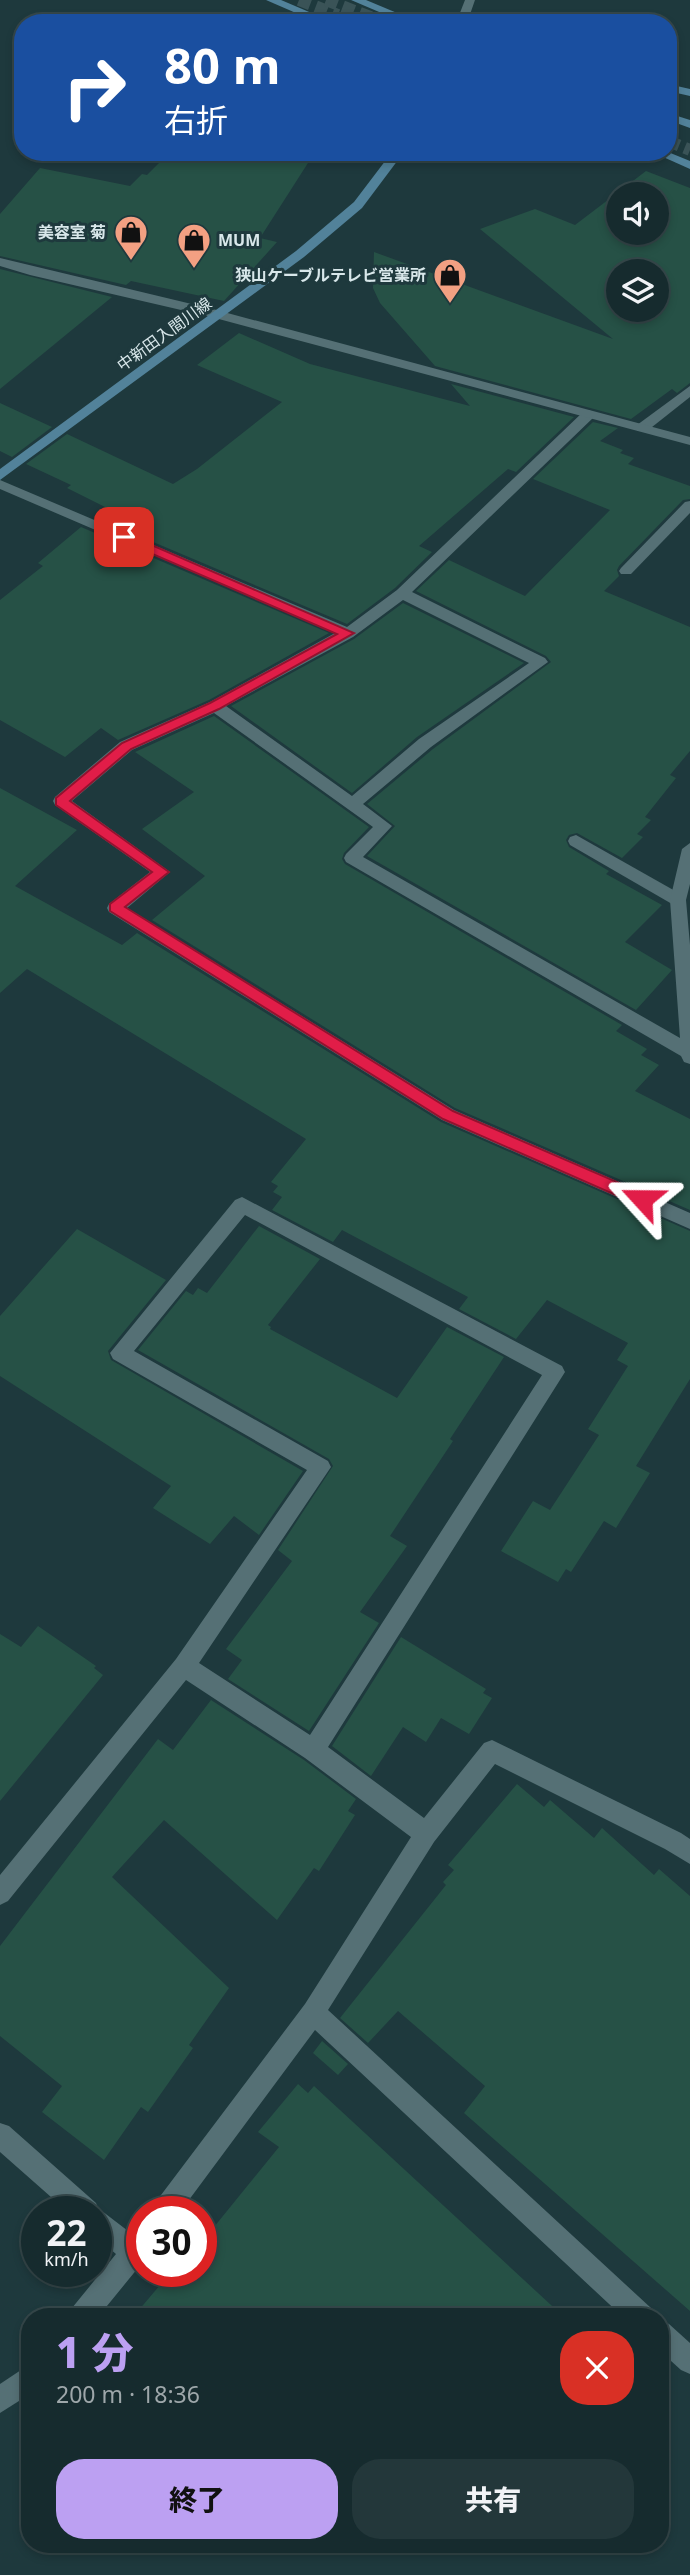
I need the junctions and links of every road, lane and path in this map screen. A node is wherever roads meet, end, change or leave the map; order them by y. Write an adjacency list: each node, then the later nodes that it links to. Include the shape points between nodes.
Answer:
1 (271, 0): 3 (main road)
2 (356, 0): 4 (main road)
3 (307, 14)
4 (393, 14)
5 (391, 161): 7 (main road, 中新田入間川線, via 358,205)
6 (0, 262): 7 (street)
7 (220, 315): 9 (street); 12 (main road, 中新田入間川線)
8 (690, 390): 10 (street)
9 (589, 414): 10 (street); 16 (street)
10 (642, 428): 11 (street)
11 (690, 441)
12 (0, 476)
13 (0, 484): 17 (street)
14 (690, 505): 15 (street)
15 (626, 571)
16 (402, 593): 17 (street); 19 (street, via 540,662 425,743)
17 (348, 633): 18 (street)
18 (215, 706): 19 (street); 24 (street, via 126,746 61,802 162,872 115,908 448,1115)
19 (352, 804): 23 (street, via 384,826 352,858)
20 (576, 841): 22 (street)
21 (689, 855): 22 (street)
22 (678, 900): 23 (street)
23 (690, 1055)
24 (690, 1221)
25 (184, 1666): 26 (street); 26 (street, via 321,1467 120,1353 242,1205 555,1372); 29 (street)
26 (313, 1750): 27 (street)
27 (426, 1834): 28 (street, via 492,1751); 30 (street)
28 (690, 1853)
29 (0, 1893)
30 (313, 2012): 33 (street); 36 (street)
31 (0, 2135): 32 (street)
32 (69, 2196)
33 (176, 2196)
34 (126, 2262): 35 (street)
35 (88, 2308)
36 (632, 2308)
37 (669, 2341): 38 (street)
38 (690, 2361)
39 (21, 2384): 40 (street)
40 (0, 2400)

